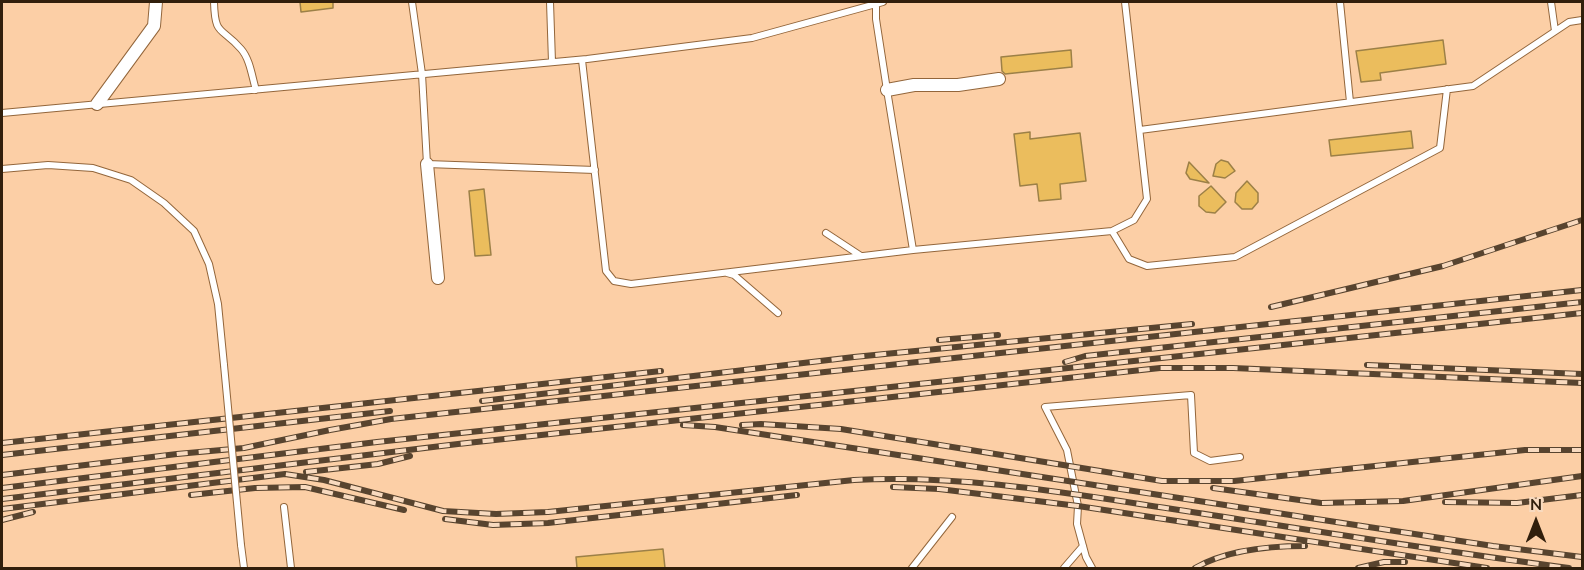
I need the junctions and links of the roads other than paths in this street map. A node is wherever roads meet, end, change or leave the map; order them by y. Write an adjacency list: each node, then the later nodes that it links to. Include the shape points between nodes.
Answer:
1 (156, 2): 20 (street, via 154,26)
2 (214, 2): 17 (lane, via 214,23 242,50)
3 (412, 2): 14 (lane)
4 (550, 2): 13 (lane)
5 (883, 2): 9 (lane)
6 (1125, 2): 22 (lane)
7 (1340, 2): 19 (lane)
8 (1551, 2): 11 (lane)
9 (876, 4): 12 (lane, via 752,38); 18 (lane)
10 (1582, 20): 11 (lane, via 1569,22)
11 (1555, 31): 16 (lane, via 1473,86)
12 (582, 60): 13 (lane); 25 (lane)
13 (552, 62): 14 (lane)
14 (422, 74): 17 (lane); 23 (lane)
15 (999, 79): 18 (street)
16 (1447, 89): 19 (lane); 26 (lane, via 1440,148 1235,257 1147,266 1129,259)
17 (256, 90): 20 (lane)
18 (887, 90): 28 (lane)
19 (1350, 102): 22 (lane)
20 (97, 104): 21 (lane)
21 (2, 113)
22 (1140, 130): 26 (lane, via 1147,199 1134,220)
23 (427, 164): 25 (lane); 31 (street)
24 (2, 169): 37 (lane, bridge, via 48,165 93,168 131,180 194,231 209,264 218,304)
25 (595, 171): 30 (lane, via 606,271 614,281 631,284)
26 (1112, 231): 28 (lane)
27 (826, 233): 29 (lane)
28 (913, 250): 29 (lane)
29 (862, 256): 30 (lane)
30 (727, 272): 32 (lane)
31 (438, 278)
32 (777, 313)
33 (1240, 457): 36 (lane, via 1210,461 1194,453 1191,395 1045,408 1067,450)
34 (284, 507): 38 (lane)
35 (952, 517): 39 (lane)
36 (1083, 546): 40 (lane); 41 (lane)
37 (244, 568)
38 (291, 568)
39 (912, 568)
40 (1064, 568)
41 (1092, 568)

